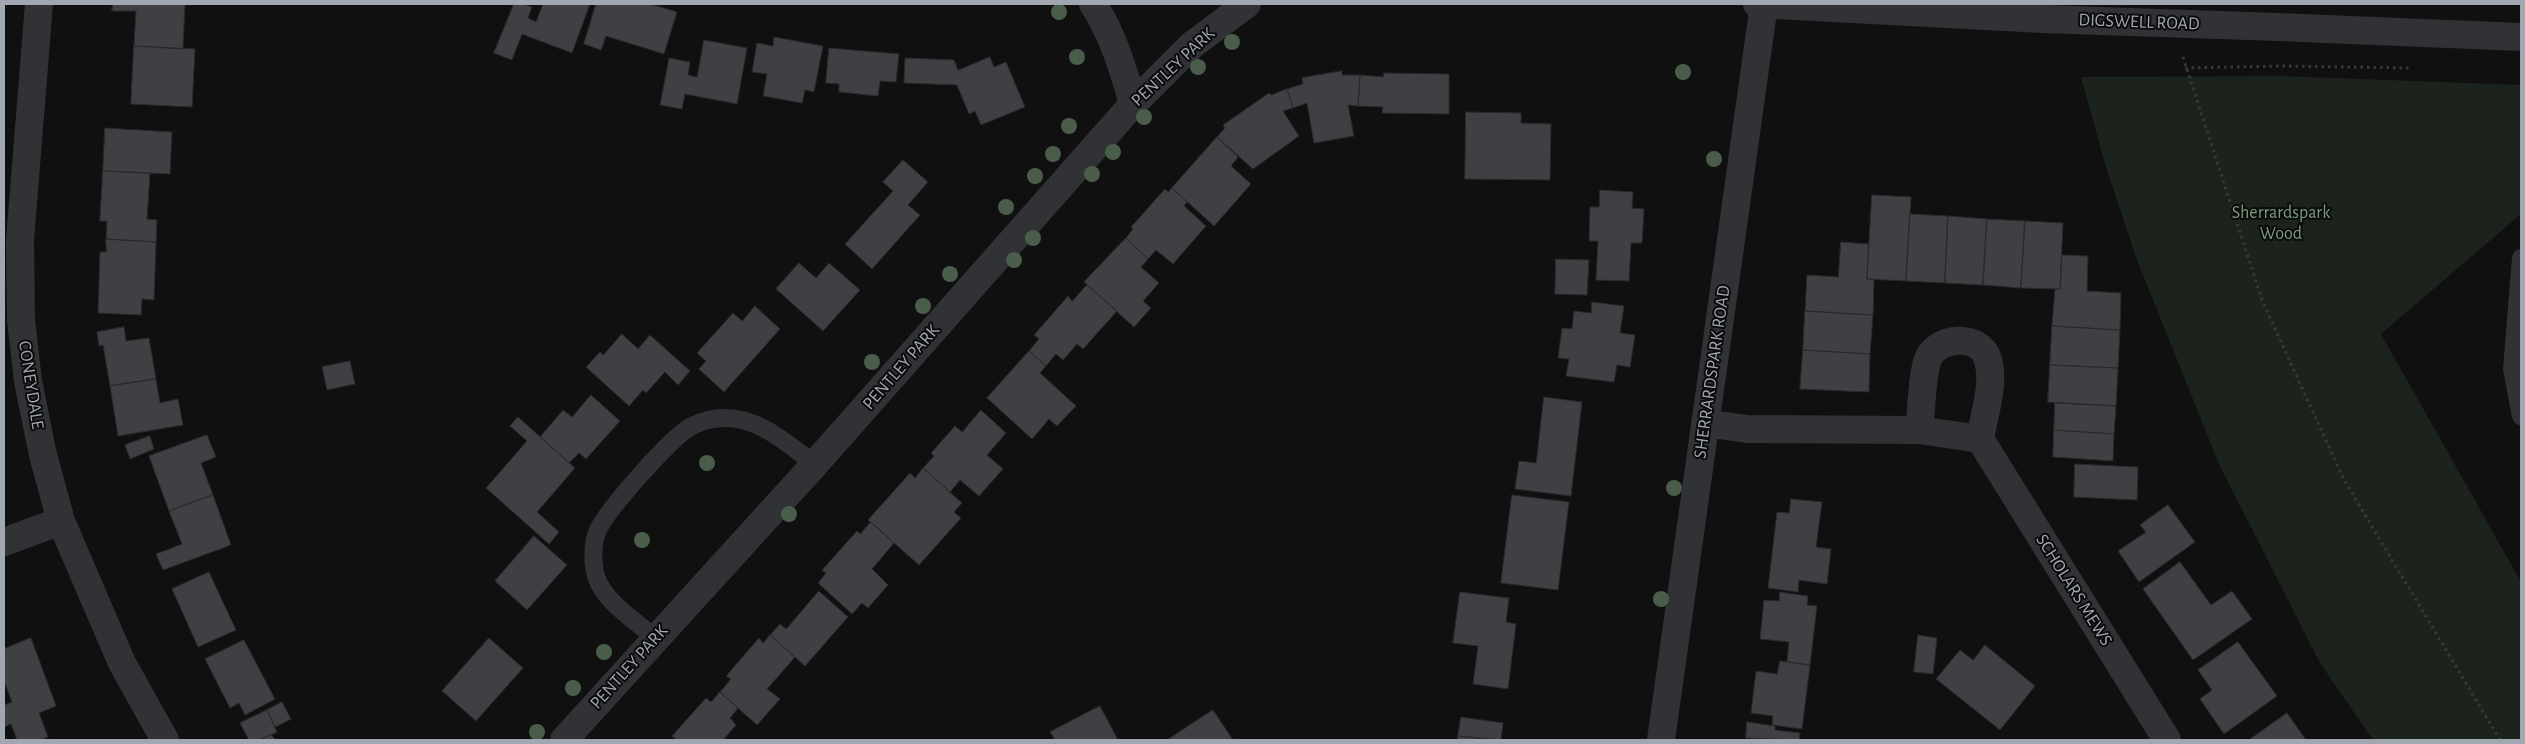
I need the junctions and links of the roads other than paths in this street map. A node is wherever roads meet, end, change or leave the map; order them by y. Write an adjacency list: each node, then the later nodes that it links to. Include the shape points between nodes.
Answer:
1 (39, 4): 14 (street, CONEYDALE, via 20,240 21,320 28,382)
2 (1093, 4): 7 (street, via 1109,30)
3 (1247, 4): 7 (street, PENTLEY PARK, via 1192,45)
4 (1757, 4): 5 (street, DIGSWELL ROAD)
5 (1764, 4): 6 (street, DIGSWELL ROAD, bridge); 10 (street, SHERRARDSPARK ROAD)
6 (2521, 37)
7 (1133, 104): 13 (street, PENTLEY PARK)
8 (2521, 258): 9 (lane, via 2512,369)
9 (2521, 416)
10 (1705, 424): 11 (street, via 1747,429); 19 (street, SHERRARDSPARK ROAD)
11 (1919, 430): 12 (street); 12 (street, via 1927,361 1935,348 1949,340 1967,342 1979,346 1988,357 1991,373)
12 (1980, 439): 20 (street, SCHOLARS MEWS)
13 (815, 464): 16 (street, PENTLEY PARK); 16 (lane, via 767,430 745,420 708,420 691,426 673,440 607,514 597,532 594,556 597,577 604,593)
14 (61, 521): 15 (street); 17 (street, CONEYDALE, via 122,663)
15 (4, 542)
16 (655, 638): 18 (street, PENTLEY PARK)
17 (165, 740)
18 (564, 740)
19 (1661, 740)
20 (2167, 740)

